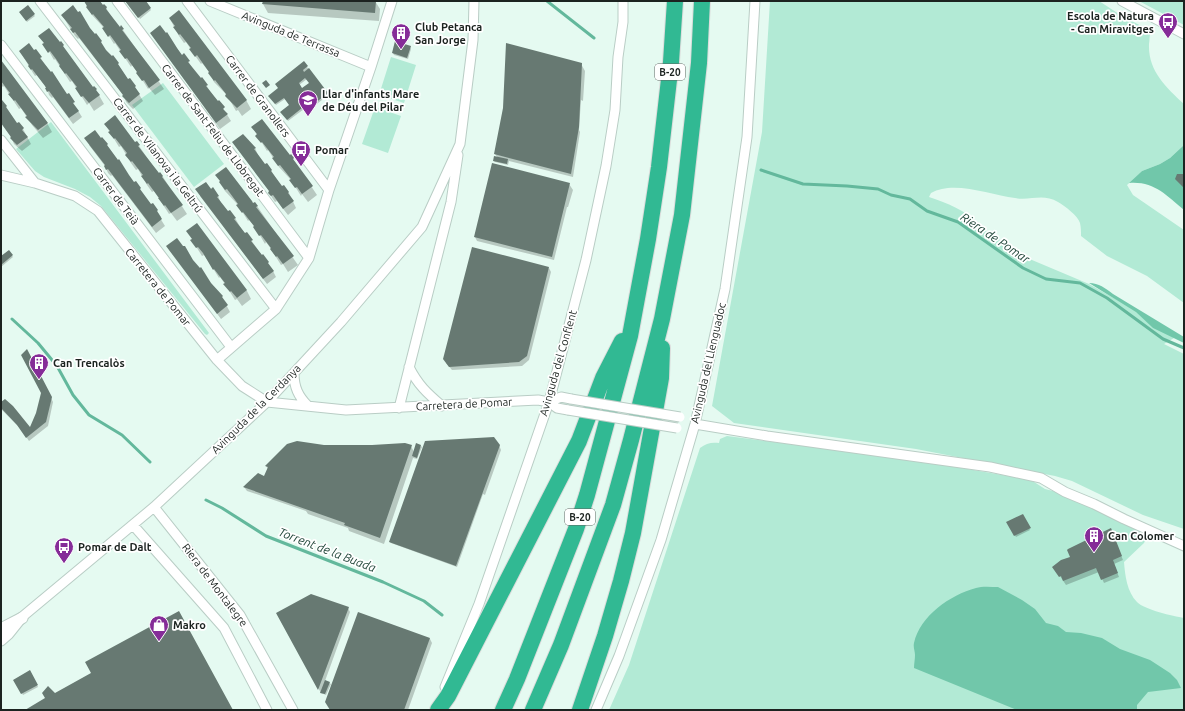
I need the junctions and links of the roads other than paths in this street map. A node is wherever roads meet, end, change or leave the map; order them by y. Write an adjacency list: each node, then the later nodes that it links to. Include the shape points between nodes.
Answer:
1 (40, 1): 22 (street, Carrer de Vilanova i la Geltrú)
2 (116, 1): 21 (street, Carrer de Sant Feliu de Llobregat)
3 (187, 1): 20 (street, Carrer de Granollers)
4 (210, 1): 14 (street, Avinguda de Terrassa)
5 (392, 1): 14 (street)
6 (474, 1): 16 (street, Avinguda de la Cerdanya, via 473,40)
7 (623, 1): 30 (street, Avinguda del Conflent, via 615,110 606,166 586,260)
8 (675, 1): 23 (highway, B-20, via 660,161)
9 (702, 1): 24 (highway, B-20, via 700,63 682,215)
10 (755, 1): 34 (street, Avinguda del Llenguadoc, via 747,137 725,288)
11 (1122, 1): 12 (street)
12 (1184, 34)
13 (1, 45): 25 (street, Carrer de Teià)
14 (371, 67): 20 (street)
15 (1, 140): 17 (street)
16 (460, 144): 27 (street, Avinguda de la Cerdanya, via 451,202); 28 (street, Avinguda de la Cerdanya, via 422,227)
17 (5, 149): 19 (street)
18 (1, 175): 19 (street, Carretera de Pomar)
19 (35, 183): 26 (street, Carretera de Pomar, via 75,196 98,211)
20 (329, 190): 21 (street)
21 (310, 258): 22 (street)
22 (276, 309): 25 (street)
23 (634, 317): 45 (highway, via 603,378 579,441 448,696); 46 (highway, B-20, via 576,530)
24 (662, 319): 47 (highway, B-20, via 613,505 561,645); 48 (highway, via 661,378 632,533 605,636)
25 (231, 347): 26 (street)
26 (217, 360): 29 (street, Carretera de Pomar, via 242,386)
27 (409, 367): 32 (street, via 426,393); 33 (street, Avinguda de la Cerdanya)
28 (294, 373): 29 (street, Avinguda de la Cerdanya); 31 (street, via 298,394)
29 (267, 402): 31 (street, Carretera de Pomar); 35 (street, Avinguda de la Cerdanya)
30 (549, 402): 32 (street, Carretera de Pomar, via 538,400); 34 (street, Carretera de Pomar, bridge, via 557,408 677,428); 34 (street, Carretera de Pomar, bridge, via 560,397 680,417); 44 (street, Avinguda del Conflent, via 479,604)
31 (308, 406): 33 (street, Carretera de Pomar, via 346,410)
32 (442, 406): 33 (street, Carretera de Pomar)
33 (399, 408)
34 (694, 425): 37 (street, via 990,467 1041,478 1065,492); 49 (street, Avinguda del Llenguadoc, via 661,540)
35 (154, 507): 36 (street, Avinguda de la Cerdanya); 43 (street, Riera de Montalegre, via 240,615)
36 (133, 525): 38 (street, Avinguda de la Cerdanya); 42 (street, Riera de Montalegre, via 224,628)
37 (1184, 546)
38 (22, 618): 39 (street); 40 (street, Avinguda de la Cerdanya); 41 (street, Avinguda de la Cerdanya)
39 (1, 629)
40 (1, 632)
41 (1, 642)
42 (267, 710)
43 (293, 710)
44 (435, 710)
45 (438, 710)
46 (503, 710)
47 (533, 710)
48 (580, 710)
49 (596, 710)

